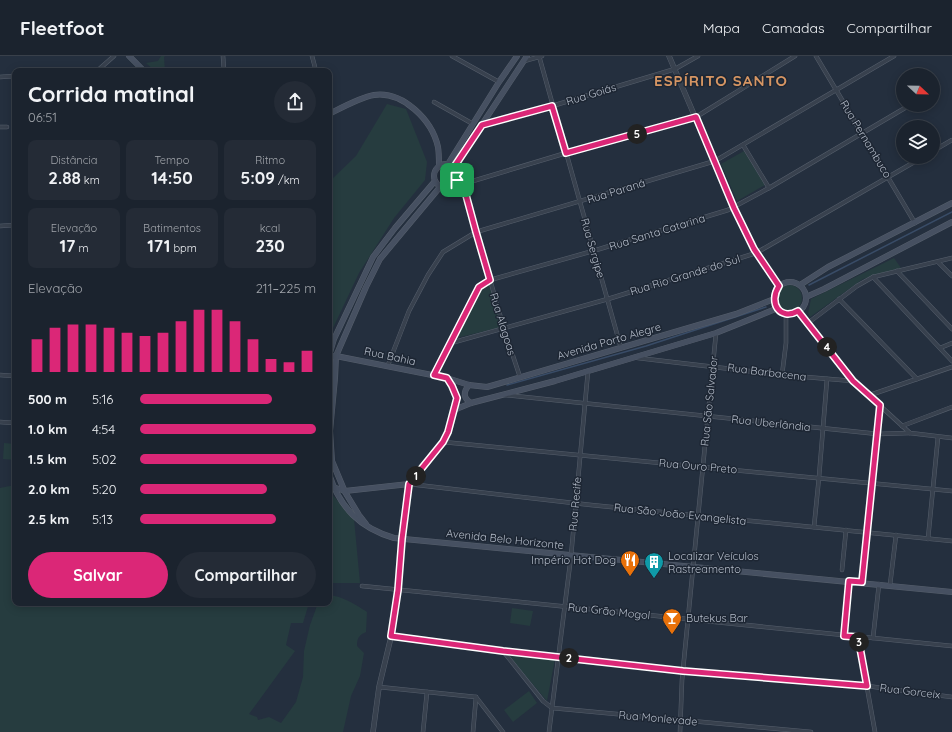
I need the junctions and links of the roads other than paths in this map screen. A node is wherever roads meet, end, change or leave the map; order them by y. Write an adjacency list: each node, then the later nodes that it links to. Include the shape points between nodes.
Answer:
1 (114, 56): 14 (street)
2 (129, 56): 15 (main road)
3 (223, 56): 16 (street)
4 (312, 56): 17 (street)
5 (452, 56): 21 (street)
6 (517, 56): 21 (main road)
7 (540, 56): 13 (street); 24 (street, Rua Sergipe)
8 (669, 56): 18 (street)
9 (698, 56): 18 (street, Rua Goiás)
10 (795, 56): 27 (street)
11 (816, 56): 22 (street, Rua Pernambuco)
12 (894, 56): 22 (street, Rua Paraná)
13 (526, 58): 29 (main road)
14 (100, 68)
15 (141, 68)
16 (224, 68)
17 (315, 68)
18 (675, 69): 24 (street, Rua Goiás); 27 (street)
19 (12, 76): 20 (street)
20 (0, 77)
21 (499, 82): 28 (main road)
22 (836, 90): 32 (street, Rua Pernambuco); 34 (street, Rua Paraná)
23 (434, 102): 28 (street)
24 (552, 106): 29 (street, Rua Goiás); 36 (street, Rua Sergipe)
25 (898, 112): 32 (street, Rua Santa Catarina)
26 (332, 113): 40 (main road, via 374,95 391,96 407,103 425,120 434,136 438,147)
27 (696, 117): 36 (street); 37 (street)
28 (473, 124): 38 (main road)
29 (482, 125): 41 (main road)
30 (0, 127): 31 (street)
31 (7, 127)
32 (862, 133): 42 (street, Rua Pernambuco); 47 (street, Rua Santa Catarina)
33 (952, 140): 35 (street)
34 (743, 145): 37 (street, Rua Paraná); 47 (street)
35 (940, 147)
36 (566, 153): 45 (street); 48 (street, Rua Sergipe)
37 (715, 161): 48 (street, Rua Paraná); 50 (street)
38 (448, 164): 40 (main road); 41 (main road)
39 (911, 164): 42 (street, Rua Rio Grande do Sul)
40 (439, 166): 44 (main road, via 435,171)
41 (454, 167): 43 (main road)
42 (888, 177): 52 (street, Rua Pernambuco); 57 (street, Rua Rio Grande do Sul)
43 (457, 180): 45 (street); 46 (main road, via 450,187)
44 (435, 181): 46 (main road); 79 (main road, via 373,257)
45 (463, 184): 55 (street, Rua Alagoas)
46 (440, 187): 83 (main road, via 380,259)
47 (769, 188): 50 (street, Rua Santa Catarina)
48 (580, 202): 55 (street, Rua Paraná); 56 (street, Rua Sergipe)
49 (952, 203): 52 (main road)
50 (734, 208): 56 (street, Rua Santa Catarina); 57 (street)
51 (952, 222): 66 (main road)
52 (915, 223): 64 (main road, via 828,267)
53 (12, 225): 54 (street)
54 (0, 226)
55 (476, 232): 63 (street, Rua Alagoas); 86 (street, Rua Paraná, via 443,252 409,311)
56 (593, 251): 63 (street, Rua Santa Catarina); 67 (street, Rua Sergipe)
57 (756, 253): 65 (street); 67 (street, Rua Rio Grande do Sul)
58 (952, 258): 59 (street)
59 (938, 262): 60 (street); 61 (street)
60 (897, 271): 62 (street); 75 (street)
61 (952, 276)
62 (873, 278): 69 (street); 81 (street)
63 (490, 280): 74 (street, Rua Alagoas); 77 (street, Rua Santa Catarina, via 479,287)
64 (800, 285): 65 (main road, via 786,282); 66 (main road)
65 (779, 286): 68 (main road)
66 (806, 297): 71 (main road, via 805,304)
67 (608, 299): 74 (street, Rua Rio Grande do Sul); 80 (street, Rua Sergipe)
68 (774, 299): 70 (main road); 80 (main road, Avenida Porto Alegre, via 736,314)
69 (839, 299): 73 (street); 99 (street)
70 (778, 308): 72 (main road); 76 (main road, Avenida Porto Alegre)
71 (798, 311): 72 (main road); 73 (street)
72 (786, 314): 92 (street)
73 (808, 323): 100 (street)
74 (504, 329): 77 (street, Rua Rio Grande do Sul); 94 (street, Rua Alagoas)
75 (952, 329)
76 (716, 333): 84 (main road, Avenida Porto Alegre); 87 (street, Rua São Salvador)
77 (451, 343): 91 (street, Rua Santa Catarina)
78 (952, 343): 81 (street)
79 (332, 346)
80 (621, 348): 94 (main road, Avenida Porto Alegre)
81 (940, 348): 85 (street)
82 (332, 356): 83 (main road, Rua Bahia)
83 (336, 356): 86 (main road, Rua Bahia); 95 (main road)
84 (634, 357): 87 (street, Rua Barbacena); 89 (main road, Avenida Porto Alegre)
85 (952, 361)
86 (388, 365): 91 (main road, Rua Bahia)
87 (713, 366): 92 (street, Rua Barbacena); 110 (street, Rua São Salvador)
88 (952, 367): 99 (street)
89 (588, 371): 102 (main road, Avenida Porto Alegre); 105 (street, Rua Recife)
90 (0, 374): 93 (street)
91 (434, 375): 96 (main road, Rua Bahia)
92 (782, 375): 98 (street, Rua Barbacena)
93 (12, 376)
94 (520, 377): 101 (main road, Avenida Porto Alegre, via 487,387)
95 (336, 378): 97 (street); 109 (main road)
96 (447, 378): 101 (main road, Avenida Porto Alegre); 108 (main road, via 457,398)
97 (332, 379)
98 (827, 379): 100 (street, Rua Barbacena); 114 (street)
99 (917, 379): 103 (street)
100 (853, 381): 103 (street)
101 (469, 385): 104 (main road, via 464,396)
102 (504, 395): 104 (main road, Avenida Porto Alegre); 105 (street, Rua Uberlândia)
103 (870, 395): 106 (street)
104 (471, 403): 108 (main road, Avenida Porto Alegre)
105 (585, 404): 110 (street, Rua Uberlândia); 120 (street, Rua Recife)
106 (880, 405): 113 (street); 116 (street)
107 (952, 407): 113 (street)
108 (454, 410): 119 (main road)
109 (332, 413)
110 (707, 417): 114 (street, Rua Uberlândia); 122 (street, Rua São Salvador)
111 (0, 422): 112 (street)
112 (12, 423)
113 (902, 426): 115 (street)
114 (823, 428): 116 (street, Rua Uberlândia); 123 (street)
115 (910, 433): 116 (street, Rua Uberlândia); 117 (street, Rua Uberlândia)
116 (878, 434): 125 (street)
117 (938, 437): 118 (street, Rua Uberlândia); 128 (street)
118 (952, 438)
119 (443, 442): 120 (street, Rua Ouro Preto); 126 (main road)
120 (580, 455): 122 (street, Rua Ouro Preto); 131 (street, Rua Recife)
121 (332, 461): 129 (main road)
122 (702, 467): 123 (street, Rua Ouro Preto); 132 (street, Rua São Salvador)
123 (819, 477): 125 (street, Rua Ouro Preto); 133 (street)
124 (332, 483): 127 (main road, Avenida Belo Horizonte)
125 (873, 483): 128 (street, Rua Ouro Preto); 136 (street)
126 (409, 484): 129 (main road); 131 (street, Rua São João Evangelista); 138 (street)
127 (333, 486): 129 (main road); 134 (main road, Avenida Belo Horizonte, via 348,511)
128 (934, 489): 130 (street, Rua Ouro Preto); 139 (street)
129 (345, 491): 134 (main road)
130 (952, 491)
131 (575, 503): 132 (street, Rua São João Evangelista); 141 (street, Rua Recife)
132 (699, 516): 133 (street, Rua São João Evangelista); 142 (street, Rua São Salvador)
133 (814, 527): 135 (street, Rua São João Evangelista)
134 (369, 528): 138 (main road, Avenida Belo Horizonte, via 383,535)
135 (846, 530): 136 (street, Rua São João Evangelista); 143 (street)
136 (868, 532): 137 (street, Rua São João Evangelista); 145 (street)
137 (896, 535): 139 (street, Rua São João Evangelista); 148 (street)
138 (402, 539): 141 (main road, Avenida Belo Horizonte); 149 (street)
139 (928, 539): 140 (street, Rua São João Evangelista)
140 (952, 541)
141 (571, 556): 142 (main road, Avenida Belo Horizonte); 151 (street, Rua Recife)
142 (694, 567): 144 (main road, Avenida Belo Horizonte); 152 (street, Rua São Salvador)
143 (842, 570)
144 (849, 581): 145 (main road, Avenida Belo Horizonte); 154 (street)
145 (862, 582): 146 (main road, Avenida Belo Horizonte)
146 (879, 584): 148 (main road, Avenida Belo Horizonte); 156 (street)
147 (362, 586): 149 (street, Rua Grão Mogol)
148 (890, 586): 150 (main road, Avenida Belo Horizonte)
149 (398, 590): 151 (street, Rua Grão Mogol); 153 (street)
150 (952, 592)
151 (565, 606): 152 (street, Rua Grão Mogol); 159 (street, Rua Recife)
152 (688, 619): 154 (street, Rua Grão Mogol); 160 (street, Rua São Salvador)
153 (391, 636): 158 (street, Rua Gorceix); 162 (street)
154 (844, 636): 155 (street, Rua Grão Mogol)
155 (858, 637): 156 (street, Rua Grão Mogol); 161 (street)
156 (873, 638): 157 (street, Rua Grão Mogol)
157 (952, 646)
158 (503, 651): 159 (street, Rua Gorceix); 166 (street, via 543,701)
159 (558, 657): 160 (street, Rua Gorceix); 166 (street, Rua Recife)
160 (683, 671): 161 (street, Rua Gorceix); 167 (street, Rua São Salvador)
161 (867, 686): 165 (street, Rua Gorceix); 176 (street)
162 (379, 687): 163 (street); 169 (street)
163 (427, 692): 164 (street); 170 (street)
164 (476, 697): 171 (street); 172 (street)
165 (952, 697)
166 (552, 708): 167 (street, Rua Monlevade); 173 (street, Rua Recife)
167 (679, 719): 168 (street, Rua Monlevade); 174 (street, Rua São Salvador)
168 (773, 730): 175 (street, Rua Monlevade)
169 (373, 732)
170 (423, 732)
171 (473, 732)
172 (503, 732)
173 (549, 732)
174 (680, 732)
175 (810, 732)
176 (875, 732)

